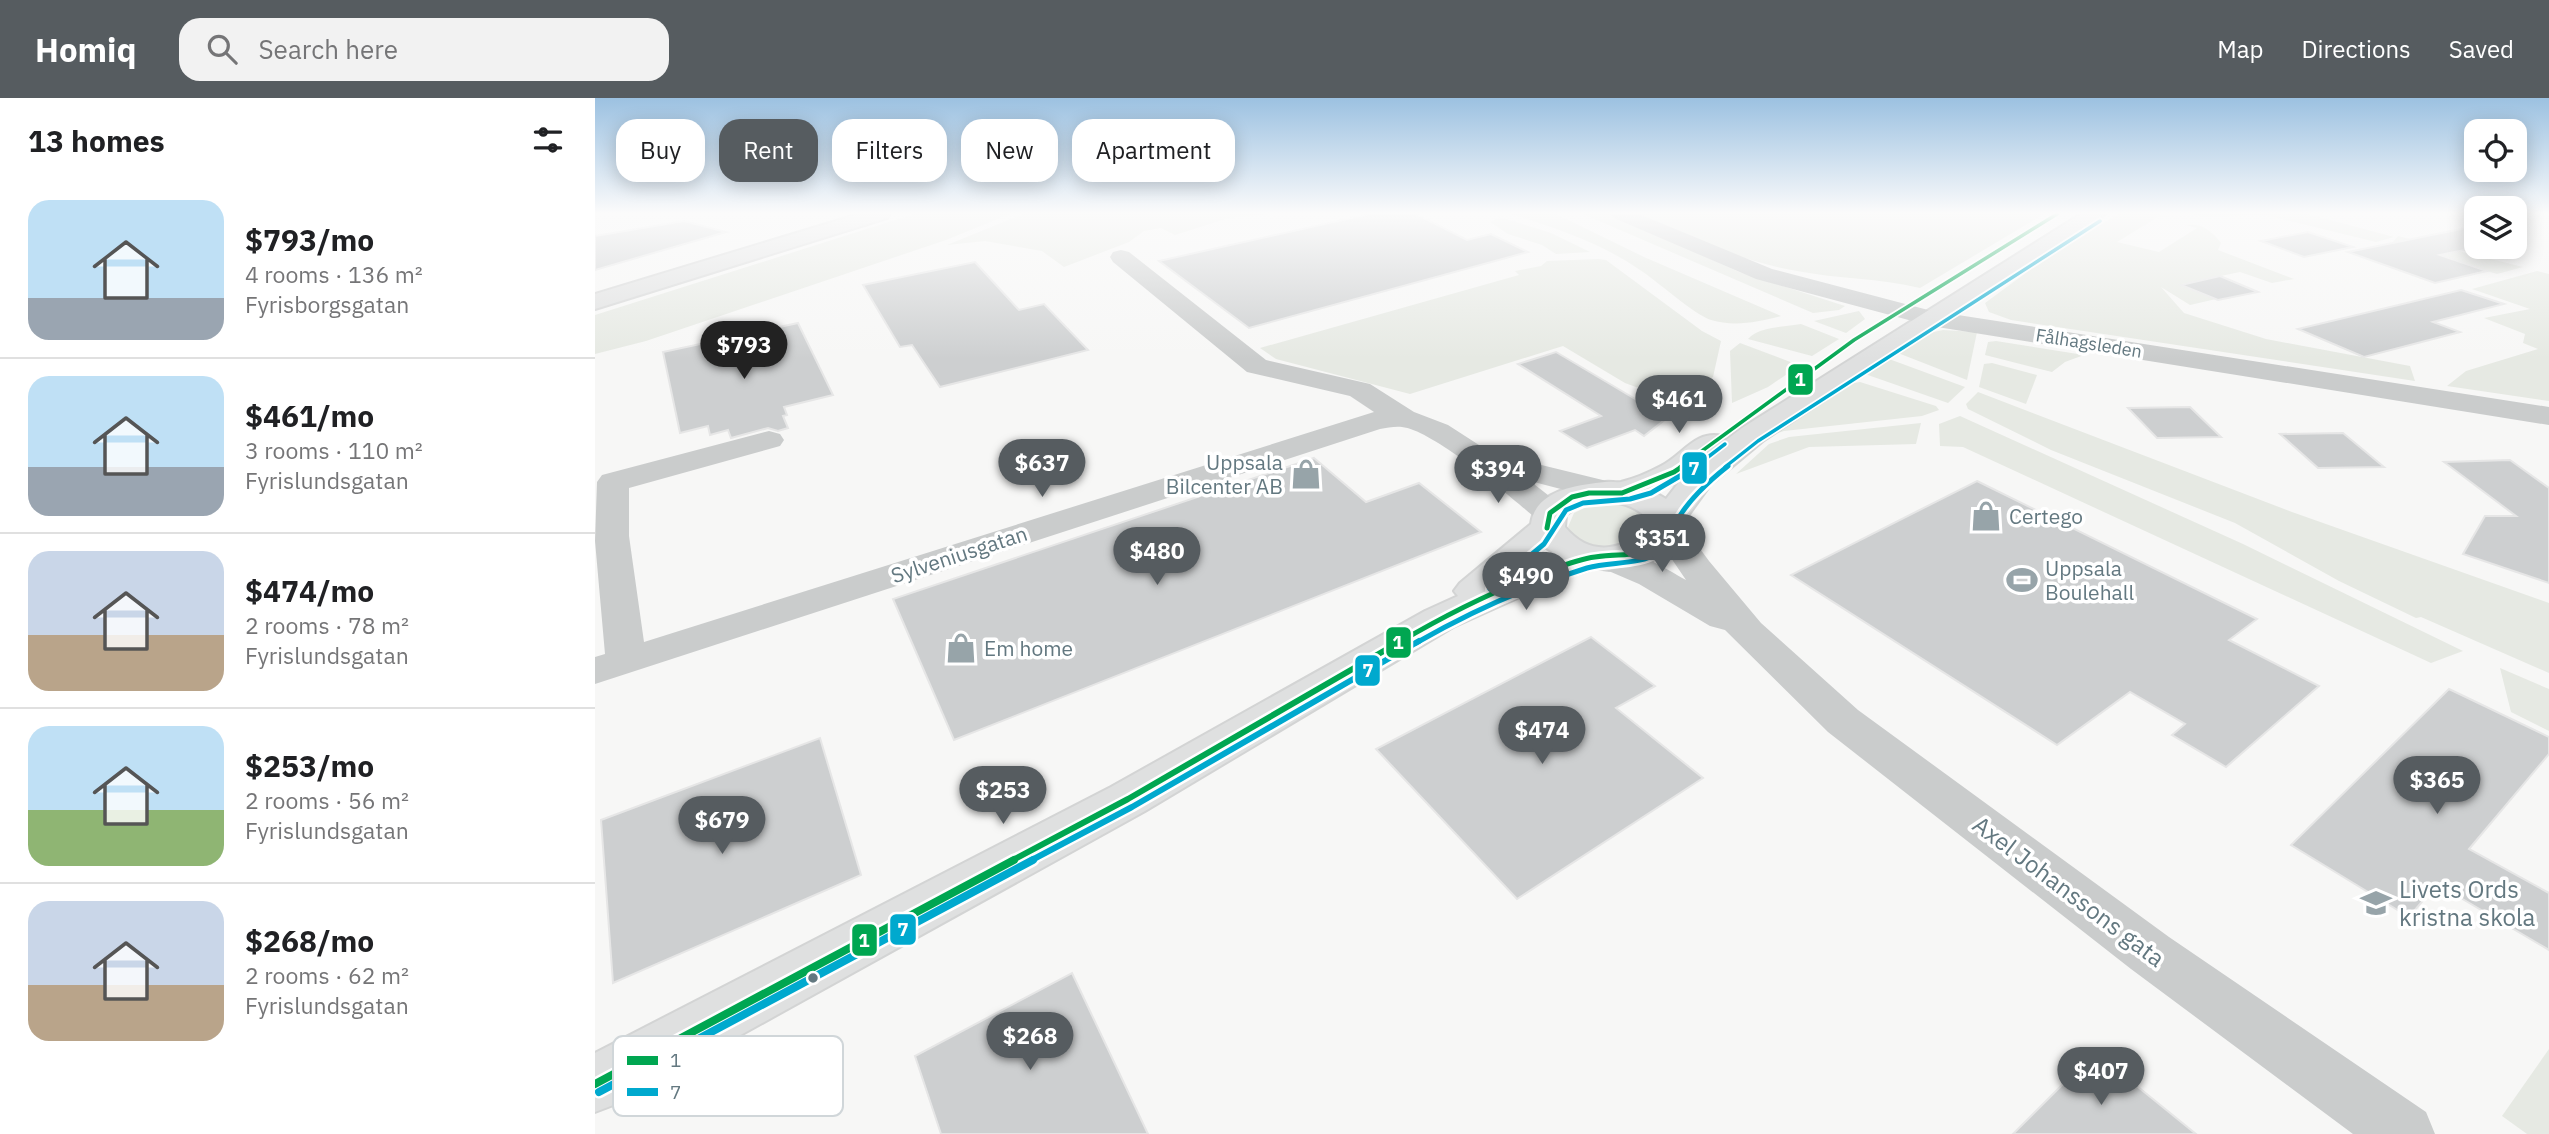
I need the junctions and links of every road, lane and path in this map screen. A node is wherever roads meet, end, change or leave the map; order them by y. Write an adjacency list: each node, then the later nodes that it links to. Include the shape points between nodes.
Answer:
1 (683, 262): 7 (main road)
2 (723, 262): 8 (main road)
3 (1128, 262): 12 (street, via 1257,366 1360,390)
4 (1737, 262): 9 (street, Fålhagsleden)
5 (1978, 262): 9 (main road)
6 (2019, 262): 10 (main road)
7 (595, 289)
8 (595, 302)
9 (1899, 311): 10 (street, Fålhagsleden); 15 (main road, via 1753,411 1674,472)
10 (1931, 318): 11 (street, Fålhagsleden); 17 (main road, via 1753,434 1699,478)
11 (2549, 416)
12 (1404, 418): 14 (street, via 1430,426); 21 (street, Sylveniusgatan, via 1364,425)
13 (769, 440): 21 (street, via 613,482)
14 (1475, 457): 15 (street); 16 (street, via 1521,488)
15 (1615, 492): 16 (main road, via 1572,497 1559,504); 17 (main road, via 1651,503)
16 (1548, 521): 18 (main road, via 1562,546); 19 (main road)
17 (1667, 524): 18 (main road, via 1664,536 1643,552); 20 (street, Axel Johanssons gata)
18 (1601, 557): 19 (main road, via 1542,573); 20 (street, Axel Johanssons gata, via 1652,576)
19 (1439, 619): 22 (main road, via 1128,799)
20 (1747, 632): 25 (street, Axel Johanssons gata, via 1843,721 2150,953)
21 (610, 666)
22 (685, 1036)
23 (613, 1074): 24 (main road)
24 (595, 1084)
25 (2404, 1134)

